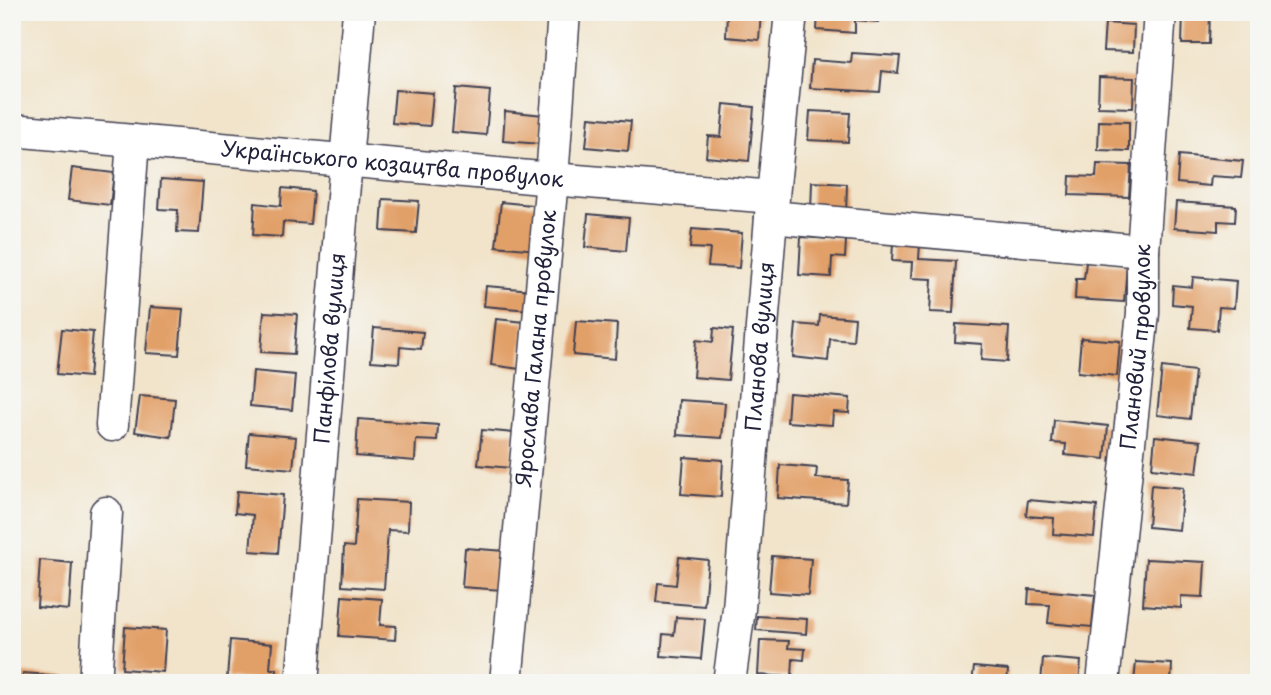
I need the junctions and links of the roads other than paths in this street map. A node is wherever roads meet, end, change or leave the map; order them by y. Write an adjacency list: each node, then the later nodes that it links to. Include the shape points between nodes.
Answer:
1 (359, 12): 7 (street, Панфілова вулиця)
2 (564, 12): 8 (street, Ярослава Галана провулок)
3 (791, 12): 9 (street, Планова вулиця)
4 (1160, 12): 10 (street, Плановий провулок)
5 (12, 130): 6 (street, Українського козацтва провулок)
6 (133, 141): 7 (street, Українського козацтва провулок); 11 (street)
7 (345, 160): 8 (street, Українського козацтва провулок); 14 (street, Панфілова вулиця)
8 (552, 179): 9 (street, Українського козацтва провулок); 15 (street, Ярослава Галана провулок)
9 (772, 207): 10 (street, Українського козацтва провулок); 16 (street, Планова вулиця)
10 (1143, 251): 17 (street, Плановий провулок, via 1143,313)
11 (112, 425)
12 (106, 513): 13 (street)
13 (95, 683)
14 (302, 683)
15 (506, 683)
16 (729, 683)
17 (1104, 683)

